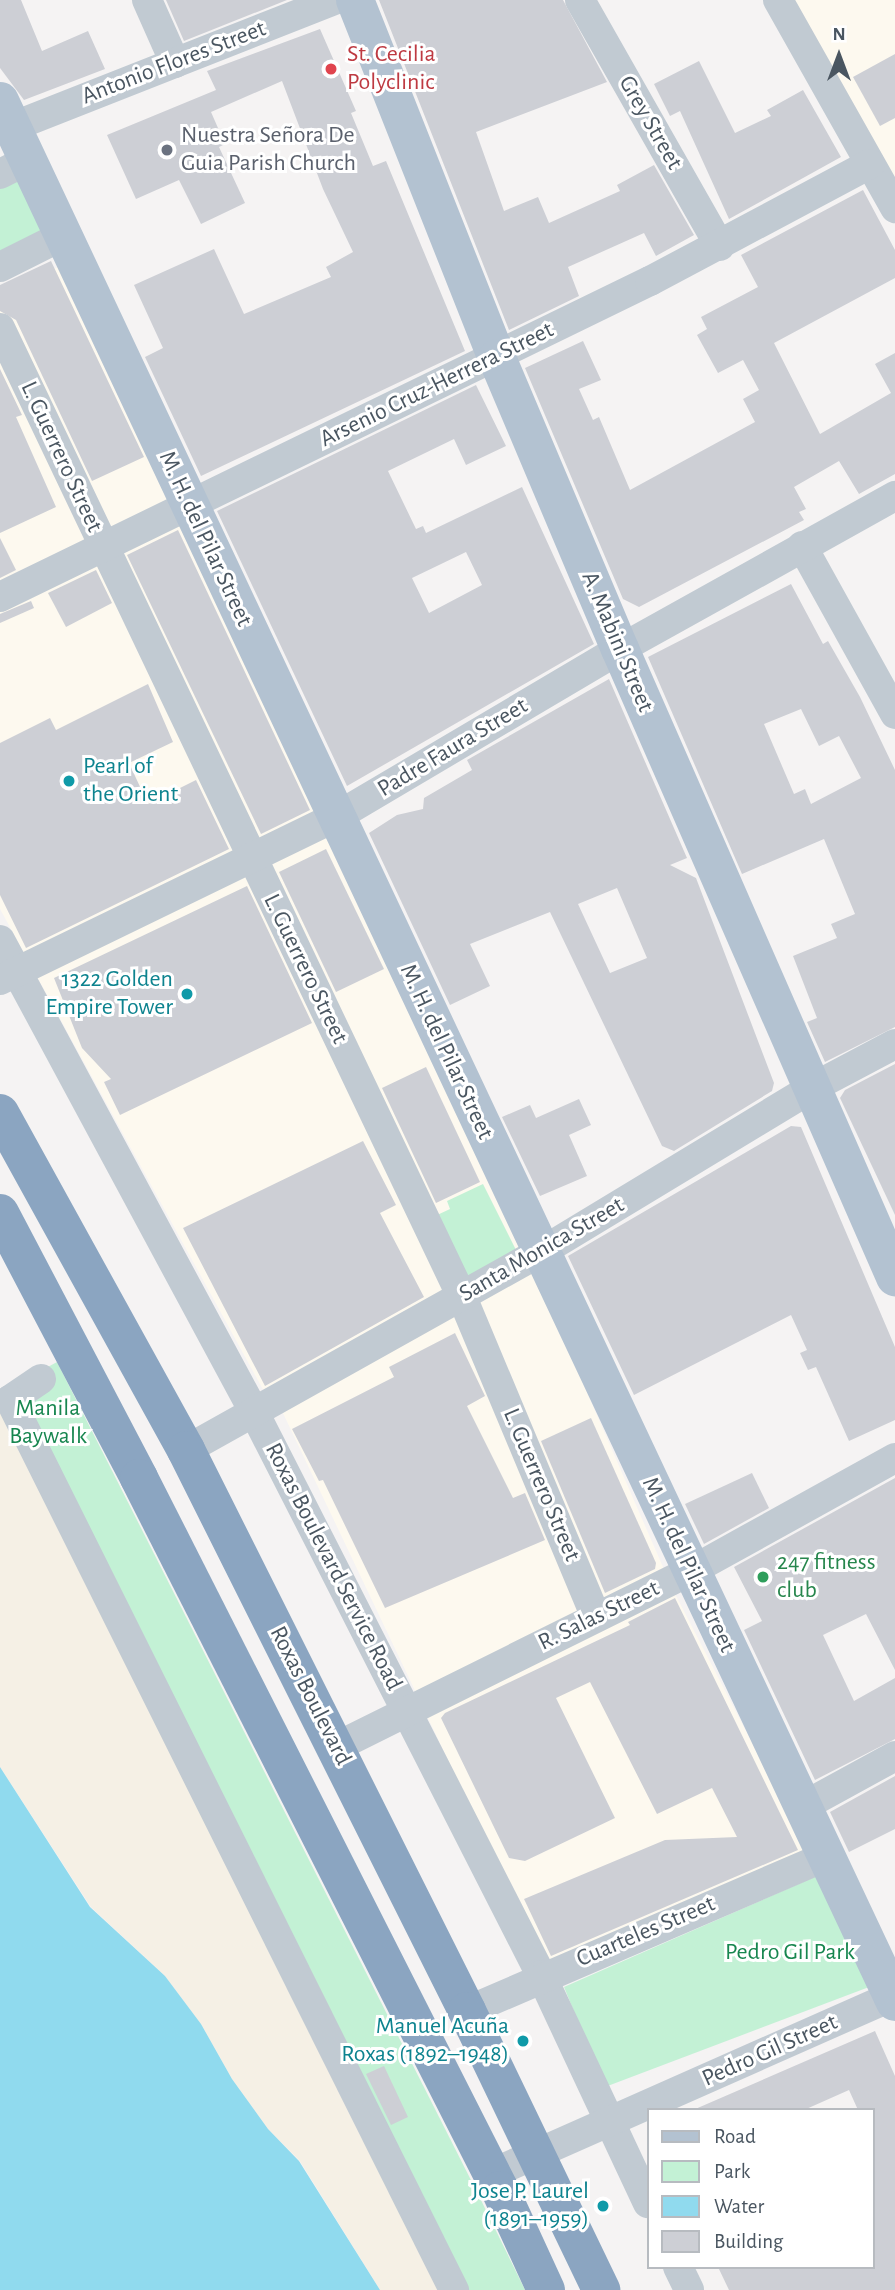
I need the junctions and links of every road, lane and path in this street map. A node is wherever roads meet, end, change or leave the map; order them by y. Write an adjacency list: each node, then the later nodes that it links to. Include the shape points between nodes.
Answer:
1 (147, 0): 6 (street)
2 (335, 0): 6 (street, Antonio Flores Street)
3 (355, 0): 14 (main road, A. Mabini Street)
4 (580, 0): 11 (street, Grey Street)
5 (778, 0): 8 (street)
6 (174, 63): 7 (street, Antonio Flores Street)
7 (10, 141): 10 (main road, M. H. del Pilar Street)
8 (870, 164): 9 (street); 11 (street, Arsenio Cruz-Herrera Street)
9 (895, 208)
10 (62, 236): 12 (street); 16 (main road, M. H. del Pilar Street)
11 (720, 246): 14 (street, Arsenio Cruz-Herrera Street)
12 (0, 267)
13 (0, 328): 17 (street, L. Guerrero Street)
14 (497, 358): 16 (street, Arsenio Cruz-Herrera Street); 20 (main road, A. Mabini Street)
15 (895, 496): 18 (street, Padre Faura Street)
16 (188, 504): 17 (street, Arsenio Cruz-Herrera Street); 22 (main road, M. H. del Pilar Street)
17 (103, 545): 19 (street, Arsenio Cruz-Herrera Street); 23 (street, L. Guerrero Street)
18 (803, 547): 20 (street, Padre Faura Street); 21 (street)
19 (0, 597)
20 (620, 649): 22 (street, Padre Faura Street); 27 (main road, A. Mabini Street)
21 (895, 714)
22 (336, 817): 23 (street, Padre Faura Street); 30 (main road, M. H. del Pilar Street)
23 (251, 857): 25 (street, Padre Faura Street); 32 (street, L. Guerrero Street)
24 (0, 940): 25 (street, Roxas Boulevard Service Road)
25 (9, 976): 34 (street, Roxas Boulevard Service Road)
26 (895, 1044): 27 (street, Santa Monica Street)
27 (810, 1089): 30 (street, Santa Monica Street); 31 (main road, A. Mabini Street)
28 (0, 1113): 35 (highway, Roxas Boulevard)
29 (0, 1213): 49 (highway)
30 (541, 1252): 32 (street, Santa Monica Street); 37 (main road, M. H. del Pilar Street)
31 (895, 1277)
32 (462, 1297): 34 (street, Santa Monica Street); 38 (street, L. Guerrero Street)
33 (41, 1379): 52 (street, via 10,1400)
34 (254, 1412): 35 (street, Santa Monica Street); 39 (street, Roxas Boulevard Service Road)
35 (186, 1450): 40 (highway, Roxas Boulevard)
36 (895, 1458): 37 (street, R. Salas Street)
37 (691, 1571): 38 (street, R. Salas Street); 42 (main road, M. H. del Pilar Street)
38 (596, 1617): 39 (street, R. Salas Street)
39 (406, 1712): 40 (street, R. Salas Street); 44 (street, Roxas Boulevard Service Road)
40 (336, 1747): 46 (highway, Roxas Boulevard)
41 (895, 1756): 42 (street)
42 (803, 1807): 43 (main road, M. H. del Pilar Street)
43 (825, 1857): 44 (street, Cuarteles Street); 45 (main road, M. H. del Pilar Street)
44 (541, 1975): 46 (street, Cuarteles Street); 47 (street, Roxas Boulevard Service Road)
45 (894, 1998): 47 (street, Pedro Gil Street)
46 (467, 2011): 48 (highway, Roxas Boulevard)
47 (611, 2123): 48 (street, Pedro Gil Street); 50 (street, Roxas Boulevard Service Road)
48 (535, 2154): 49 (street, Pedro Gil Street); 54 (highway, Roxas Boulevard)
49 (491, 2174): 53 (highway)
50 (646, 2199)
51 (679, 2269): 55 (street)
52 (454, 2290)
53 (546, 2290)
54 (601, 2290)
55 (689, 2290)

